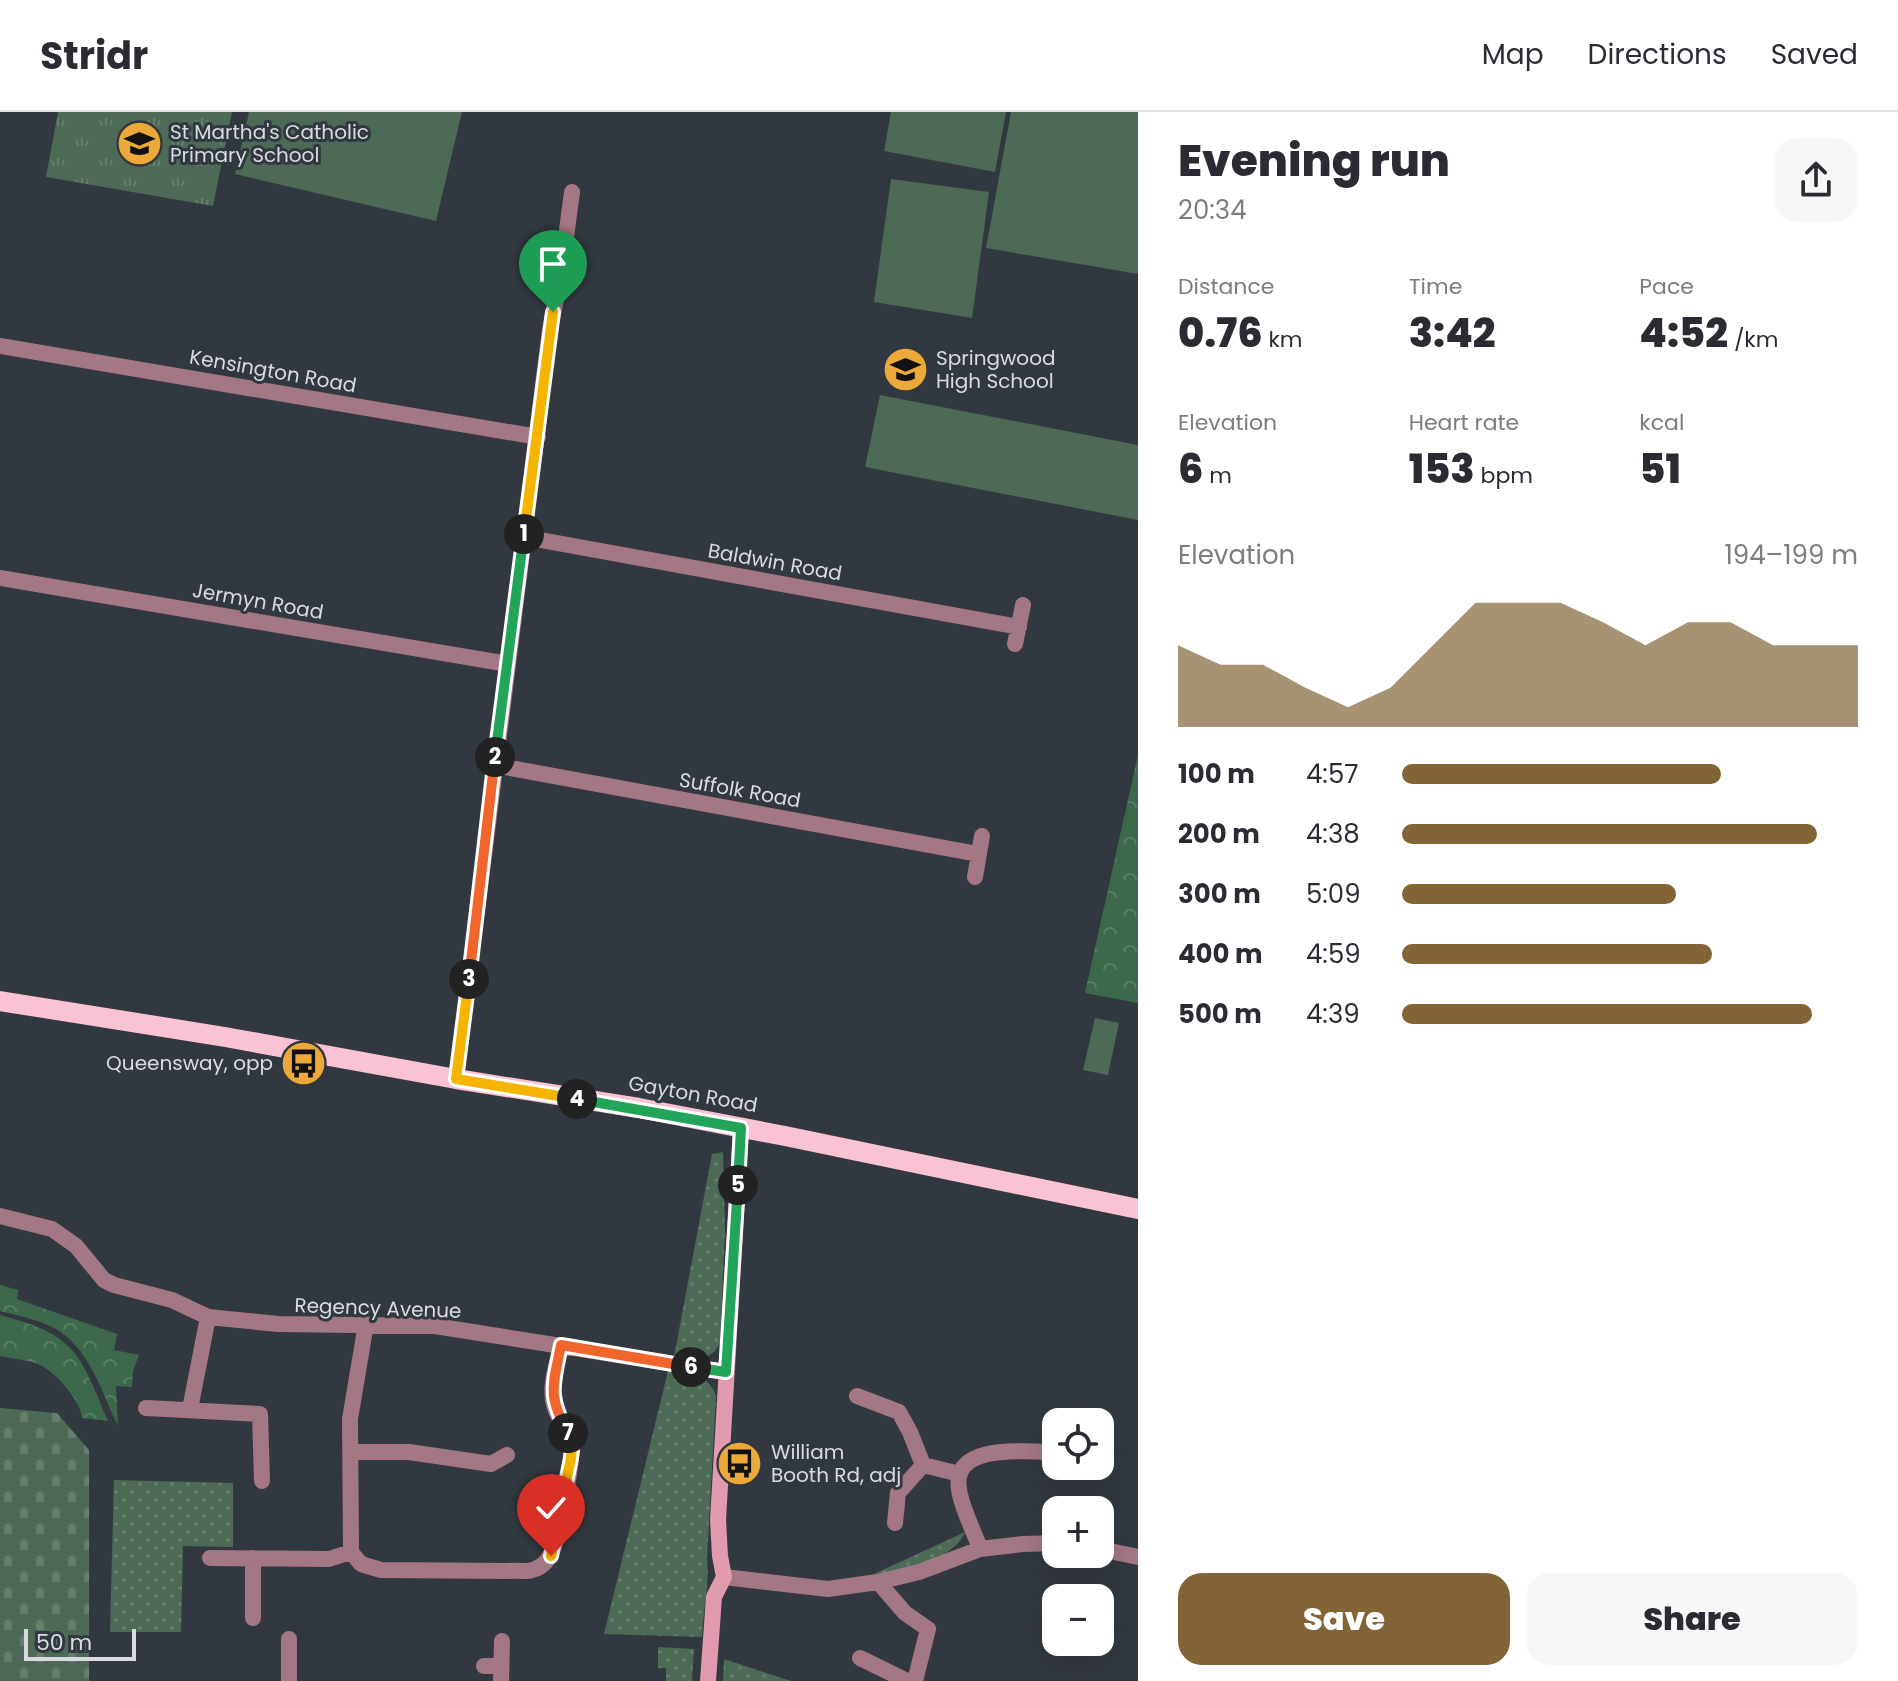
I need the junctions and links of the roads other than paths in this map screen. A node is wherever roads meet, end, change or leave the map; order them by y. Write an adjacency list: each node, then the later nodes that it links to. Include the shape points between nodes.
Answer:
1 (572, 192): 3 (street)
2 (0, 346): 3 (street, Kensington Road)
3 (538, 437): 4 (street)
4 (524, 537): 7 (street, Baldwin Road); 9 (street)
5 (0, 578): 9 (street, Jermyn Road)
6 (1023, 605): 7 (street)
7 (1019, 627): 8 (street)
8 (1015, 644)
9 (508, 664): 10 (street)
10 (494, 765): 12 (street, Suffolk Road); 15 (street)
11 (982, 836): 12 (street)
12 (978, 854): 13 (street)
13 (975, 877)
14 (0, 1001): 15 (main road, Gayton Road)
15 (456, 1079): 16 (main road, Gayton Road)
16 (741, 1128): 17 (main road, Gayton Road); 22 (street)
17 (1138, 1209)
18 (0, 1216): 19 (street, Regency Avenue, via 52,1229 114,1285 172,1300)
19 (208, 1317): 20 (street, Regency Avenue); 25 (street)
20 (366, 1324): 21 (street, Regency Avenue, via 435,1326); 26 (street, via 352,1397)
21 (561, 1345): 22 (street, Regency Avenue); 35 (street, via 553,1398 572,1449 554,1547 541,1567 381,1570 361,1564)
22 (726, 1372): 40 (street, via 718,1520)
23 (857, 1396): 29 (street, via 899,1412)
24 (146, 1408): 25 (street)
25 (190, 1409): 31 (street, via 260,1414)
26 (351, 1452): 28 (street, via 423,1453 491,1464); 35 (street)
27 (1042, 1452): 30 (street, via 979,1457)
28 (507, 1455)
29 (923, 1465): 30 (street); 32 (street, via 898,1493)
30 (960, 1474): 34 (street, via 958,1489)
31 (262, 1481)
32 (895, 1523)
33 (1042, 1543): 34 (street)
34 (980, 1549): 41 (street)
35 (351, 1552): 39 (street, via 329,1559)
36 (1114, 1552): 37 (street)
37 (1138, 1557)
38 (210, 1558): 39 (street)
39 (253, 1558): 42 (street)
40 (724, 1577): 41 (street, via 828,1589); 49 (street, via 714,1597)
41 (878, 1582): 51 (street, via 905,1613 928,1629)
42 (253, 1618)
43 (289, 1639): 48 (street)
44 (502, 1641): 47 (street)
45 (860, 1658): 50 (street)
46 (484, 1666): 47 (street)
47 (501, 1674)
48 (289, 1681)
49 (708, 1681)
50 (907, 1681)
51 (915, 1681)

